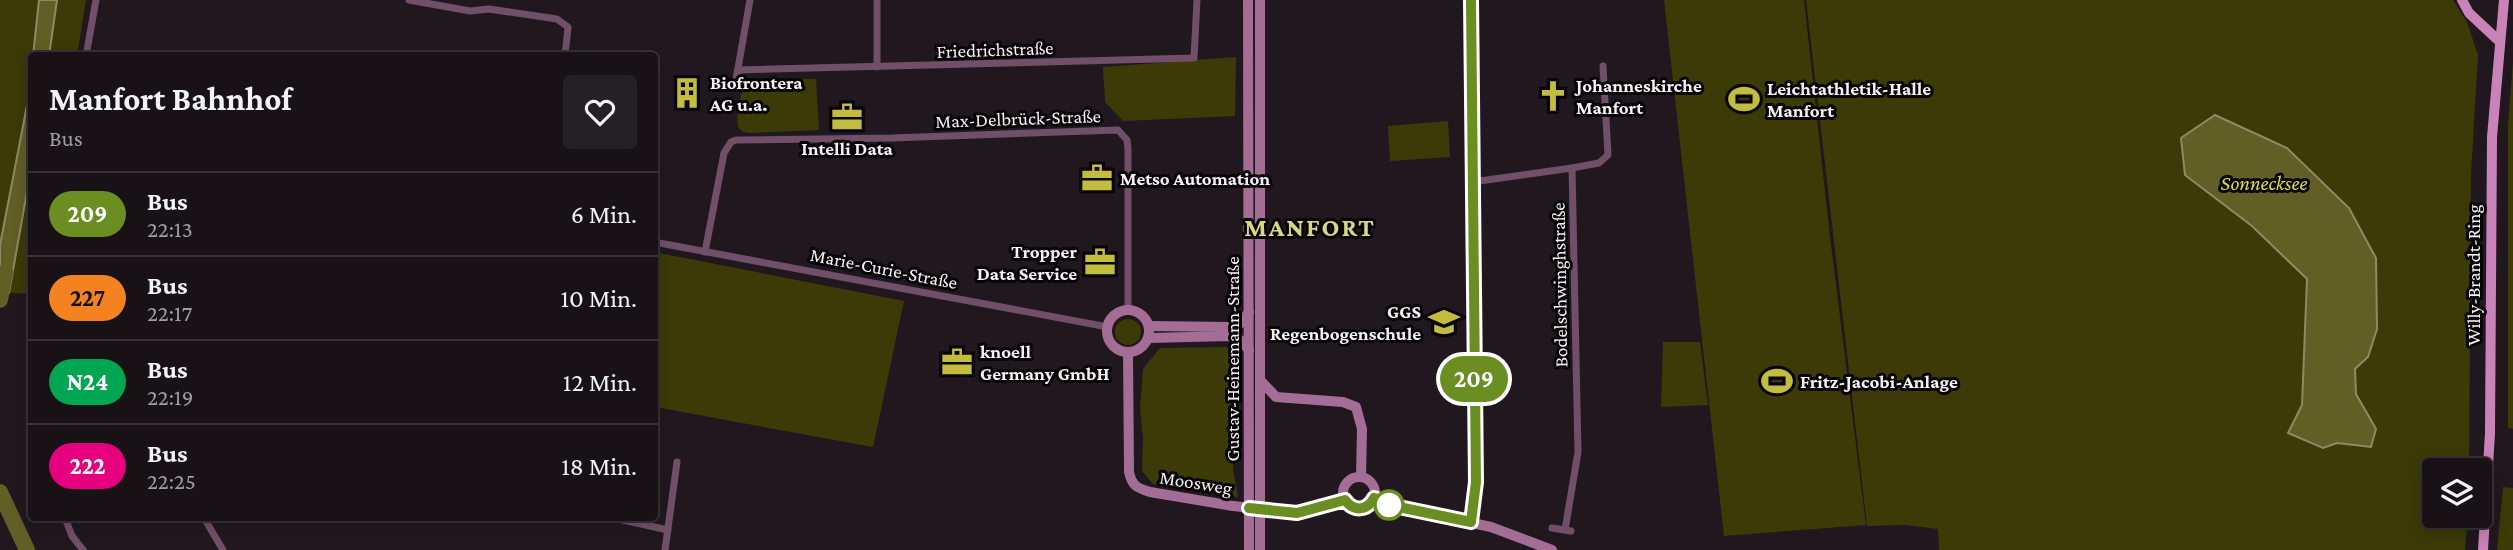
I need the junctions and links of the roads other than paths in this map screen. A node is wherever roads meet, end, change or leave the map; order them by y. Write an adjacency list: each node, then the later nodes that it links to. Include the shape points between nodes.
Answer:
1 (96, 0): 12 (street)
2 (410, 0): 13 (street, via 557,19 568,27)
3 (750, 0): 16 (street)
4 (877, 0): 15 (street)
5 (1197, 0): 15 (street, Friedrichstraße, via 1194,58)
6 (1248, 0): 23 (street, Gustav-Heinemann-Straße)
7 (1260, 0): 29 (street, Gustav-Heinemann-Straße)
8 (1471, 0): 19 (street)
9 (2462, 0): 11 (main road, via 2469,13)
10 (2504, 0): 11 (main road, Willy-Brandt-Ring)
11 (2499, 41): 48 (main road, Willy-Brandt-Ring, via 2490,175 2490,433)
12 (87, 52)
13 (565, 52)
14 (1603, 66): 18 (street, via 1608,155 1599,163)
15 (877, 67): 16 (street, Friedrichstraße)
16 (738, 70): 17 (street)
17 (735, 85)
18 (1572, 168): 19 (street); 40 (street, Bodelschwinghstraße, via 1577,452 1568,530)
19 (1472, 182): 39 (street, via 1476,482)
20 (658, 243): 21 (street, Marie-Curie-Straße)
21 (705, 252): 22 (street, Max-Delbrück-Straße, via 724,153 736,140 1118,130 1128,149); 25 (street, Marie-Curie-Straße)
22 (1128, 310): 24 (street, via 1144,316); 25 (street, via 1117,313)
23 (1249, 312): 24 (street, via 1241,323 1230,327); 27 (street, Gustav-Heinemann-Straße)
24 (1149, 326): 26 (street)
25 (1108, 327): 28 (street, via 1112,345)
26 (1149, 338): 27 (street, via 1230,337 1240,340); 28 (street)
27 (1249, 351): 45 (street, Gustav-Heinemann-Straße)
28 (1128, 353): 35 (street, Moosweg, bridge, via 1129,472 1138,489 1297,513)
29 (1259, 380): 30 (street); 31 (street, Gustav-Heinemann-Straße)
30 (1276, 397): 31 (street); 33 (street, via 1356,407 1362,429)
31 (1260, 415): 46 (street, Gustav-Heinemann-Straße)
32 (677, 462): 41 (street)
33 (1361, 477): 34 (street, via 1373,484); 35 (street, via 1346,484)
34 (1374, 498): 35 (street, via 1360,509); 39 (street)
35 (1345, 500)
36 (66, 521): 42 (street)
37 (206, 521): 43 (street)
38 (628, 521): 41 (street)
39 (1471, 522): 47 (street)
40 (1552, 528)
41 (668, 530): 44 (street)
42 (83, 550)
43 (223, 550)
44 (665, 550)
45 (1250, 550)
46 (1260, 550)
47 (1552, 550)
48 (2483, 550)

